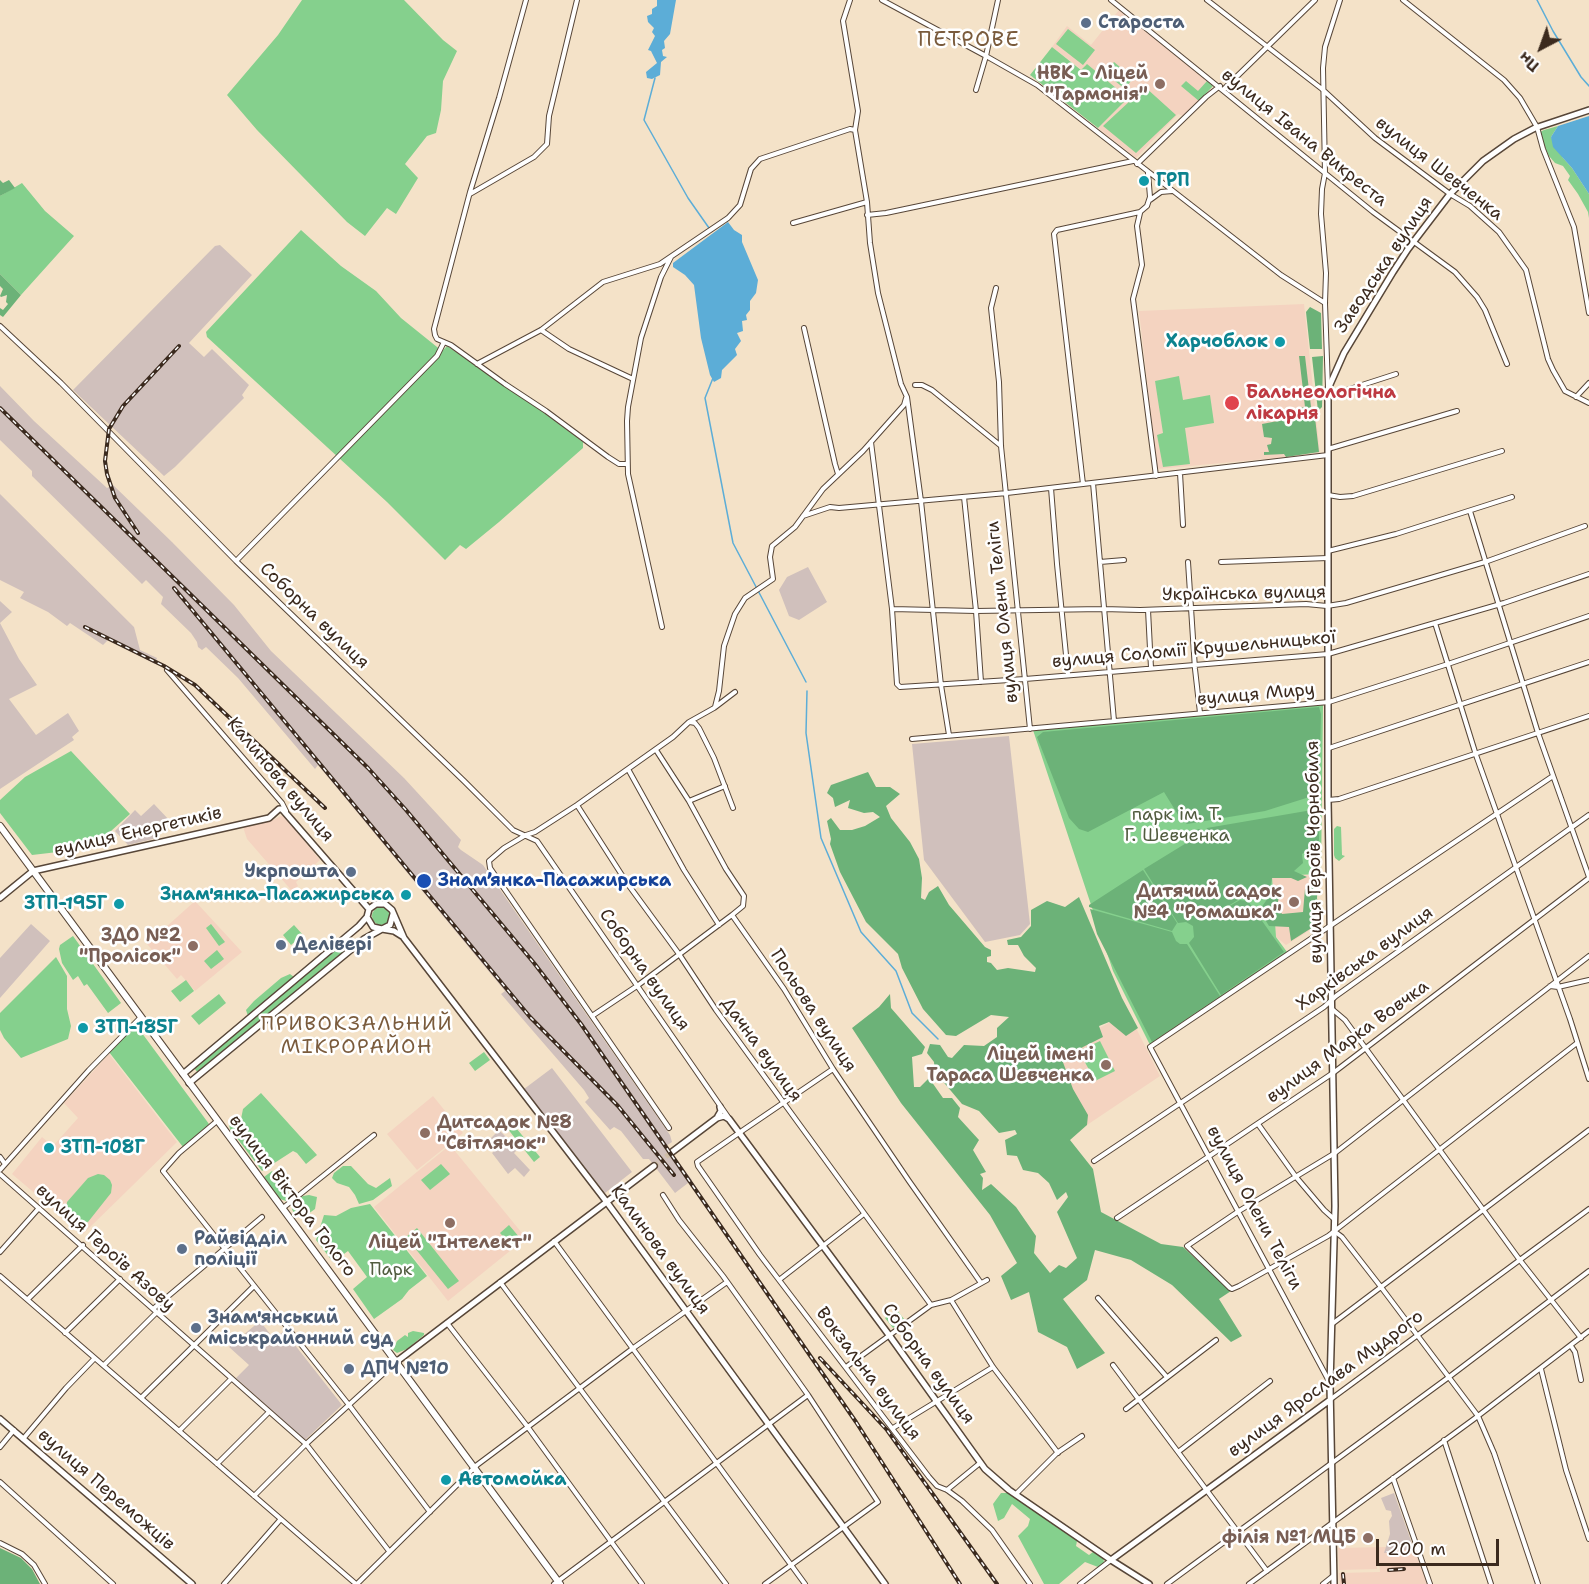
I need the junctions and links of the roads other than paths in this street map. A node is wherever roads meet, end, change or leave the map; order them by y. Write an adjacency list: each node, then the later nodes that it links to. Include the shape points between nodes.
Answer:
1 (526, 0): 23 (street)
2 (577, 0): 23 (street, via 549,116 547,144)
3 (850, 0): 18 (street, via 843,21 858,111)
4 (882, 0): 12 (street)
5 (998, 0): 12 (street)
6 (1111, 0): 13 (street, вулиця Івана Викреста)
7 (1207, 0): 11 (street, вулиця Шевченка)
8 (1315, 0): 11 (street)
9 (1340, 0): 14 (street, вулиця Героїв Чорнобиля, via 1325,47)
10 (1403, 0): 17 (street, via 1504,80)
11 (1266, 46): 13 (street); 14 (street, вулиця Шевченка)
12 (986, 56): 15 (street); 19 (street, via 1037,85)
13 (1222, 88): 19 (street, via 1206,97); 21 (street, вулиця Івана Викреста)
14 (1322, 89): 21 (street, вулиця Героїв Чорнобиля); 24 (street, вулиця Шевченка, via 1375,138)
15 (976, 90)
16 (1589, 110): 17 (street, Заводська вулиця)
17 (1537, 127): 24 (street, Заводська вулиця, via 1499,148); 34 (street, via 1574,226)
18 (855, 130): 26 (street); 31 (street, via 756,161 733,214)
19 (1135, 163): 20 (street); 28 (street)
20 (1148, 172): 22 (street); 25 (street)
21 (1325, 173): 30 (street, вулиця Івана Викреста); 33 (street, вулиця Героїв Чорнобиля, via 1321,198)
22 (1172, 191): 25 (street, via 1161,192); 33 (street, via 1281,275)
23 (470, 194): 38 (street, via 434,329 437,339)
24 (1450, 194): 30 (street, Заводська вулиця); 48 (street, вулиця Шевченка, via 1485,219 1517,255 1529,280 1553,370 1565,391)
25 (1149, 200): 27 (street)
26 (867, 202): 28 (street); 29 (street)
27 (1141, 212): 58 (street, via 1137,226 1142,265 1133,299); 60 (street, via 1057,230 1053,238)
28 (867, 215): 47 (street, via 878,293)
29 (793, 223)
30 (1414, 241): 40 (street, вулиця Івана Викреста, via 1455,272 1477,297); 45 (street, Заводська вулиця, via 1344,352)
31 (671, 257): 37 (street, via 603,282); 42 (street, via 647,318)
32 (996, 288): 52 (street, вулиця Олени Теліги, via 991,308)
33 (1325, 303): 45 (street, вулиця Героїв Чорнобиля)
34 (1589, 313)
35 (0, 326): 74 (street, Соборна вулиця)
36 (804, 328): 57 (street)
37 (541, 330): 39 (street); 42 (street, via 569,349)
38 (444, 342): 39 (street); 74 (street, via 437,356)
39 (477, 364): 55 (street, via 608,457)
40 (1507, 364)
41 (1396, 374): 46 (street)
42 (633, 380): 55 (street, via 628,407)
43 (1589, 383): 48 (street)
44 (915, 385): 52 (street, via 932,390)
45 (1328, 389): 46 (street, вулиця Героїв Чорнобиля)
46 (1328, 396): 54 (street, вулиця Героїв Чорнобиля)
47 (907, 397): 51 (street); 66 (street)
48 (1576, 397): 49 (street, вулиця Шевченка)
49 (1589, 404)
50 (1457, 411): 54 (street)
51 (871, 442): 57 (street); 67 (street)
52 (1001, 446): 62 (street, вулиця Олени Теліги)
53 (1502, 451): 63 (street, via 1353,496)
54 (1328, 452): 56 (street); 63 (street, вулиця Героїв Чорнобиля)
55 (627, 464): 92 (street)
56 (1180, 473): 58 (street); 70 (street)
57 (838, 474): 69 (street)
58 (1156, 476): 59 (street)
59 (1093, 483): 60 (street); 75 (street)
60 (1083, 484): 61 (street)
61 (1052, 488): 62 (street); 84 (street)
62 (1007, 493): 64 (street); 87 (street, вулиця Олени Теліги)
63 (1328, 495): 72 (street, вулиця Героїв Чорнобиля)
64 (964, 496): 66 (street); 89 (street)
65 (1512, 497): 68 (street)
66 (921, 501): 67 (street); 86 (street)
67 (879, 505): 69 (street, via 830,507); 83 (street)
68 (1470, 511): 72 (street); 78 (street)
69 (803, 516): 109 (street, via 772,546 772,579 745,598 735,614 724,646)
70 (1183, 525)
71 (1585, 526): 78 (street, Українська вулиця)
72 (1328, 555): 77 (street); 81 (street, вулиця Героїв Чорнобиля)
73 (1124, 560): 75 (street)
74 (236, 561): 133 (street, Соборна вулиця, via 513,831)
75 (1100, 562): 85 (street)
76 (1188, 562): 82 (street)
77 (1221, 562)
78 (1485, 562): 80 (street); 81 (street, Українська вулиця)
79 (1589, 574): 80 (street, вулиця Соломії Крушельницької)
80 (1498, 605): 91 (street, вулиця Соломії Крушельницької); 93 (street)
81 (1327, 606): 82 (street, Українська вулиця); 94 (street, вулиця Героїв Чорнобиля)
82 (1190, 608): 88 (street, Українська вулиця); 96 (street)
83 (892, 609): 86 (street, Українська вулиця); 105 (street, вулиця Соломії Крушельницької, via 897,684)
84 (1061, 609): 85 (street, Українська вулиця); 87 (street, Українська вулиця); 101 (street)
85 (1103, 609): 88 (street, Українська вулиця); 100 (street)
86 (934, 610): 89 (street, Українська вулиця); 105 (street)
87 (1018, 610): 89 (street, Українська вулиця); 102 (street, вулиця Олени Теліги)
88 (1148, 610): 98 (street)
89 (976, 611): 103 (street)
90 (1589, 615): 93 (street, вулиця Миру)
91 (1435, 623): 94 (street, вулиця Соломії Крушельницької); 97 (street)
92 (662, 627)
93 (1511, 642): 97 (street, вулиця Миру); 104 (street)
94 (1328, 654): 96 (street, вулиця Соломії Крушельницької); 107 (street, вулиця Героїв Чорнобиля)
95 (1589, 662): 104 (street)
96 (1195, 664): 98 (street, вулиця Соломії Крушельницької); 110 (street)
97 (1448, 664): 107 (street, вулиця Миру); 108 (street)
98 (1151, 668): 100 (street, вулиця Соломії Крушельницької)
99 (167, 670): 128 (street, Калинова вулиця)
100 (1108, 672): 101 (street, вулиця Соломії Крушельницької); 112 (street)
101 (1068, 675): 102 (street, вулиця Соломії Крушельницької)
102 (1025, 679): 103 (street, вулиця Соломії Крушельницької); 114 (street, вулиця Олени Теліги)
103 (981, 682): 105 (street, вулиця Соломії Крушельницької)
104 (1523, 684): 108 (street); 115 (street)
105 (941, 686): 116 (street)
106 (735, 692): 109 (street)
107 (1329, 702): 110 (street, вулиця Миру); 118 (street, вулиця Героїв Чорнобиля)
108 (1460, 704): 118 (street); 120 (street)
109 (714, 708): 113 (street)
110 (1200, 713): 112 (street, вулиця Миру)
111 (1589, 716): 115 (street)
112 (1114, 721): 114 (street, вулиця Миру)
113 (689, 722): 119 (street); 123 (street, via 699,728)
114 (1030, 729): 116 (street, вулиця Миру)
115 (1538, 733): 120 (street); 122 (street)
116 (948, 735): 117 (street, вулиця Миру)
117 (912, 739)
118 (1329, 748): 124 (street, вулиця Героїв Чорнобиля)
119 (656, 750): 121 (street); 125 (street)
120 (1476, 755): 124 (street); 129 (street)
121 (628, 770): 126 (street); 143 (street)
122 (1553, 776): 129 (street); 132 (street)
123 (725, 786): 125 (street); 127 (street)
124 (1328, 800): 144 (street, вулиця Героїв Чорнобиля)
125 (689, 801): 140 (street, via 745,899)
126 (577, 805): 133 (street); 147 (street, Дачна вулиця)
127 (732, 808)
128 (287, 812): 135 (street, вулиця Енергетиків, via 279,809 269,818); 138 (street, Калинова вулиця)
129 (1497, 814): 134 (street); 144 (street)
130 (1589, 815): 132 (street, Харківська вулиця)
131 (0, 826): 135 (main road, вулиця Віктора Голого)
132 (1572, 827): 134 (street, Харківська вулиця); 136 (street)
133 (526, 835): 151 (street, Соборна вулиця, via 537,841); 156 (street, via 489,861 490,868)
134 (1516, 867): 142 (street); 154 (street, Харківська вулиця)
135 (33, 871): 137 (street, вулиця Енергетиків); 157 (main road, вулиця Віктора Голого)
136 (1589, 878): 142 (street, вулиця Марка Вовчка)
137 (0, 898)
138 (369, 909): 139 (street, via 385,904); 141 (street)
139 (393, 914): 145 (street, via 390,925); 146 (street, Калинова вулиця)
140 (732, 915): 143 (street); 160 (street, Польова вулиця)
141 (367, 917): 145 (street, via 373,927); 162 (street)
142 (1534, 920): 149 (street); 159 (street, вулиця Марка Вовчка)
143 (719, 925): 147 (street)
144 (1331, 927): 154 (street, вулиця Героїв Чорнобиля); 166 (street, вулиця Олени Теліги, via 1150,1047)
145 (382, 929): 146 (street); 164 (street, via 357,944)
146 (404, 938): 188 (street, Калинова вулиця)
147 (679, 954): 151 (street); 167 (street, Дачна вулиця)
148 (1589, 956): 149 (street)
149 (1556, 980): 152 (street); 153 (street)
150 (1589, 980): 153 (street)
151 (637, 986): 156 (street); 168 (street, Соборна вулиця)
152 (1550, 986): 153 (street); 165 (street)
153 (1558, 987): 158 (street)
154 (1332, 1000): 155 (street, вулиця Героїв Чорнобиля); 166 (street, Харківська вулиця)
155 (1332, 1009): 159 (street, via 1346,1020); 161 (street, вулиця Героїв Чорнобиля)
156 (592, 1016): 173 (street)
157 (141, 1017): 162 (main road, вулиця Віктора Голого); 183 (street)
158 (1577, 1043): 163 (street); 177 (street)
159 (1366, 1048): 161 (street, вулиця Марка Вовчка); 165 (street)
160 (833, 1069): 167 (street); 213 (street, Польова вулиця)
161 (1333, 1073): 172 (street, вулиця Марка Вовчка); 179 (street, вулиця Героїв Чорнобиля)
162 (183, 1074): 164 (main road, вулиця Віктора Голого)
163 (1589, 1079)
164 (189, 1083): 171 (main road, вулиця Віктора Голого)
165 (1404, 1100): 177 (street); 179 (street)
166 (1181, 1102): 181 (street, вулиця Олени Теліги); 182 (street, Харківська вулиця)
167 (783, 1103): 175 (street); 194 (street, Дачна вулиця)
168 (720, 1107): 169 (street); 170 (street, Соборна вулиця)
169 (717, 1118): 170 (street); 178 (street)
170 (729, 1119): 175 (street, Соборна вулиця)
171 (217, 1121): 190 (main road, вулиця Віктора Голого); 202 (street, via 163,1171)
172 (1258, 1124): 181 (street, вулиця Марка Вовчка); 186 (street)
173 (669, 1128)
174 (1589, 1130): 191 (street)
175 (739, 1133): 201 (street, Соборна вулиця); 209 (street, Вокзальна вулиця, via 697,1162 698,1166)
176 (374, 1135): 190 (street)
177 (1439, 1148): 191 (street); 198 (street)
178 (672, 1152)
179 (1335, 1153): 186 (street); 197 (street, вулиця Героїв Чорнобиля)
180 (0, 1157): 183 (street)
181 (1210, 1157): 193 (street, вулиця Олени Теліги); 196 (street, вулиця Марка Вовчка)
182 (1094, 1161)
183 (5, 1164): 185 (street)
184 (654, 1166): 188 (street)
185 (0, 1172): 189 (street, вулиця Героїв Азову)
186 (1296, 1177): 193 (street); 197 (street)
187 (663, 1195): 212 (street)
188 (606, 1202): 199 (street); 222 (street, Калинова вулиця)
189 (39, 1208): 200 (street, вулиця Героїв Азову); 203 (street)
190 (283, 1208): 235 (main road, вулиця Віктора Голого)
191 (1484, 1209): 204 (street); 215 (street)
192 (1589, 1209): 204 (street, вулиця Ярослава Мудрого)
193 (1239, 1211): 205 (street, вулиця Олени Теліги); 205 (street, via 1187,1246 1232,1289)
194 (864, 1214): 201 (street); 220 (street, Дачна вулиця)
195 (262, 1217): 202 (street)
196 (1117, 1218)
197 (1335, 1220): 198 (street, вулиця Героїв Чорнобиля)
198 (1335, 1231): 205 (street); 215 (street); 224 (street, вулиця Героїв Чорнобиля)
199 (554, 1241): 211 (street); 233 (street)
200 (83, 1245): 208 (street, вулиця Героїв Азову); 217 (street)
201 (823, 1245): 209 (street); 227 (street, Соборна вулиця)
202 (225, 1248): 214 (street); 221 (street)
203 (0, 1252)
204 (1520, 1259): 219 (street); 228 (street, вулиця Ярослава Мудрого)
205 (1269, 1269): 246 (street, вулиця Олени Теліги)
206 (1589, 1271): 219 (street)
207 (0, 1276): 217 (street)
208 (120, 1280): 221 (street, вулиця Героїв Азову); 226 (street)
209 (779, 1280): 238 (street, Вокзальна вулиця)
210 (987, 1280): 213 (street)
211 (500, 1282): 223 (street); 247 (street)
212 (727, 1282): 222 (street); 248 (street)
213 (981, 1283): 218 (street)
214 (255, 1286): 231 (street); 253 (street)
215 (1381, 1287): 224 (street); 228 (street)
216 (1098, 1298): 241 (street)
217 (27, 1300): 226 (street)
218 (951, 1300): 220 (street); 239 (street)
219 (1550, 1301): 229 (street); 242 (street)
220 (931, 1305): 227 (street)
221 (155, 1311): 231 (street, вулиця Героїв Азову); 236 (street)
222 (686, 1311): 233 (street); 258 (street, Калинова вулиця)
223 (447, 1323): 235 (street); 259 (street)
224 (1331, 1324): 246 (street, вулиця Героїв Чорнобиля)
225 (1589, 1332): 229 (street)
226 (65, 1333): 234 (street)
227 (889, 1335): 238 (street); 251 (street, Соборна вулиця)
228 (1418, 1335): 242 (street); 252 (street, вулиця Ярослава Мудрого)
229 (1581, 1338): 232 (street)
230 (1216, 1340): 241 (street)
231 (194, 1346): 243 (street, вулиця Героїв Азову); 249 (street)
232 (1571, 1346): 240 (street); 244 (street)
233 (632, 1349): 247 (street); 273 (street)
234 (94, 1359): 236 (street); 264 (street)
235 (396, 1362): 253 (street); 274 (main road, вулиця Віктора Голого)
236 (104, 1365): 249 (street)
237 (1113, 1365): 250 (street)
238 (846, 1367): 260 (street, Вокзальна вулиця)
239 (993, 1367): 251 (street); 269 (street)
240 (1540, 1369): 256 (street); 287 (street)
241 (1167, 1376): 250 (street)
242 (1449, 1377): 256 (street); 270 (street)
243 (231, 1379): 255 (street, вулиця Героїв Азову); 262 (street)
244 (1581, 1380)
245 (1270, 1382): 268 (street)
246 (1330, 1384): 252 (street, вулиця Героїв Чорнобиля)
247 (579, 1388): 259 (street); 281 (street)
248 (808, 1395): 258 (street); 285 (street, via 878,1502)
249 (141, 1398): 262 (street)
250 (1139, 1399): 254 (street); 268 (street)
251 (936, 1400): 260 (street); 271 (street, Соборна вулиця)
252 (1330, 1400): 270 (street); 278 (street, вулиця Ярослава Мудрого)
253 (349, 1406): 266 (street); 282 (street)
254 (1126, 1409)
255 (268, 1412): 266 (street, вулиця Героїв Азову); 272 (street)
256 (1478, 1416): 265 (street); 315 (street)
257 (0, 1419): 261 (street, вулиця Переможців)
258 (769, 1424): 273 (street); 285 (street, Калинова вулиця)
259 (527, 1426): 274 (street); 288 (street)
260 (893, 1428): 277 (street, Вокзальна вулиця, via 929,1477)
261 (14, 1430): 264 (street, вулиця Переможців); 267 (street)
262 (179, 1431): 272 (street)
263 (1083, 1436): 269 (street)
264 (23, 1439): 298 (street, вулиця Переможців)
265 (1444, 1440): 275 (street); 314 (street)
266 (306, 1444): 280 (street); 290 (street, вулиця Героїв Азову)
267 (0, 1447)
268 (1178, 1452): 278 (street)
269 (1058, 1453): 279 (street)
270 (1332, 1462): 284 (street); 286 (street)
271 (980, 1463): 277 (street); 279 (street, Соборна вулиця)
272 (217, 1464): 280 (street)
273 (717, 1464): 281 (street); 292 (street)
274 (474, 1467): 282 (street); 295 (main road, вулиця Віктора Голого)
275 (1393, 1478): 284 (street); 313 (street)
276 (0, 1482): 297 (street)
277 (947, 1490): 306 (street, Вокзальна вулиця, via 992,1530)
278 (1206, 1490): 286 (street); 291 (street, вулиця Ярослава Мудрого)
279 (1016, 1494): 291 (street, Соборна вулиця)
280 (254, 1496): 283 (street)
281 (664, 1502): 288 (street); 302 (street)
282 (430, 1512): 290 (street)
283 (280, 1520): 299 (street); 300 (street)
284 (1332, 1522): 293 (street); 294 (street)
285 (845, 1528): 292 (street); 305 (street, Калинова вулиця)
286 (1238, 1532): 293 (street); 309 (street)
287 (1589, 1539)
288 (611, 1541): 295 (street); 301 (street)
289 (0, 1543): 296 (street, via 22,1554)
290 (389, 1551): 300 (street)
291 (1111, 1560): 307 (street, вулиця Ярослава Мудрого); 308 (street, Соборна вулиця)
292 (792, 1565): 303 (street); 304 (street)
293 (1267, 1571): 310 (street)
294 (1333, 1576): 311 (street); 312 (street)
295 (557, 1583)
296 (45, 1584)
297 (112, 1584)
298 (192, 1584)
299 (224, 1584)
300 (356, 1584)
301 (642, 1584)
302 (726, 1584)
303 (765, 1584)
304 (805, 1584)
305 (885, 1584)
306 (1030, 1584)
307 (1080, 1584)
308 (1149, 1584)
309 (1167, 1584)
310 (1249, 1584)
311 (1323, 1584)
312 (1334, 1584)
313 (1430, 1584)
314 (1491, 1584)
315 (1538, 1584)

